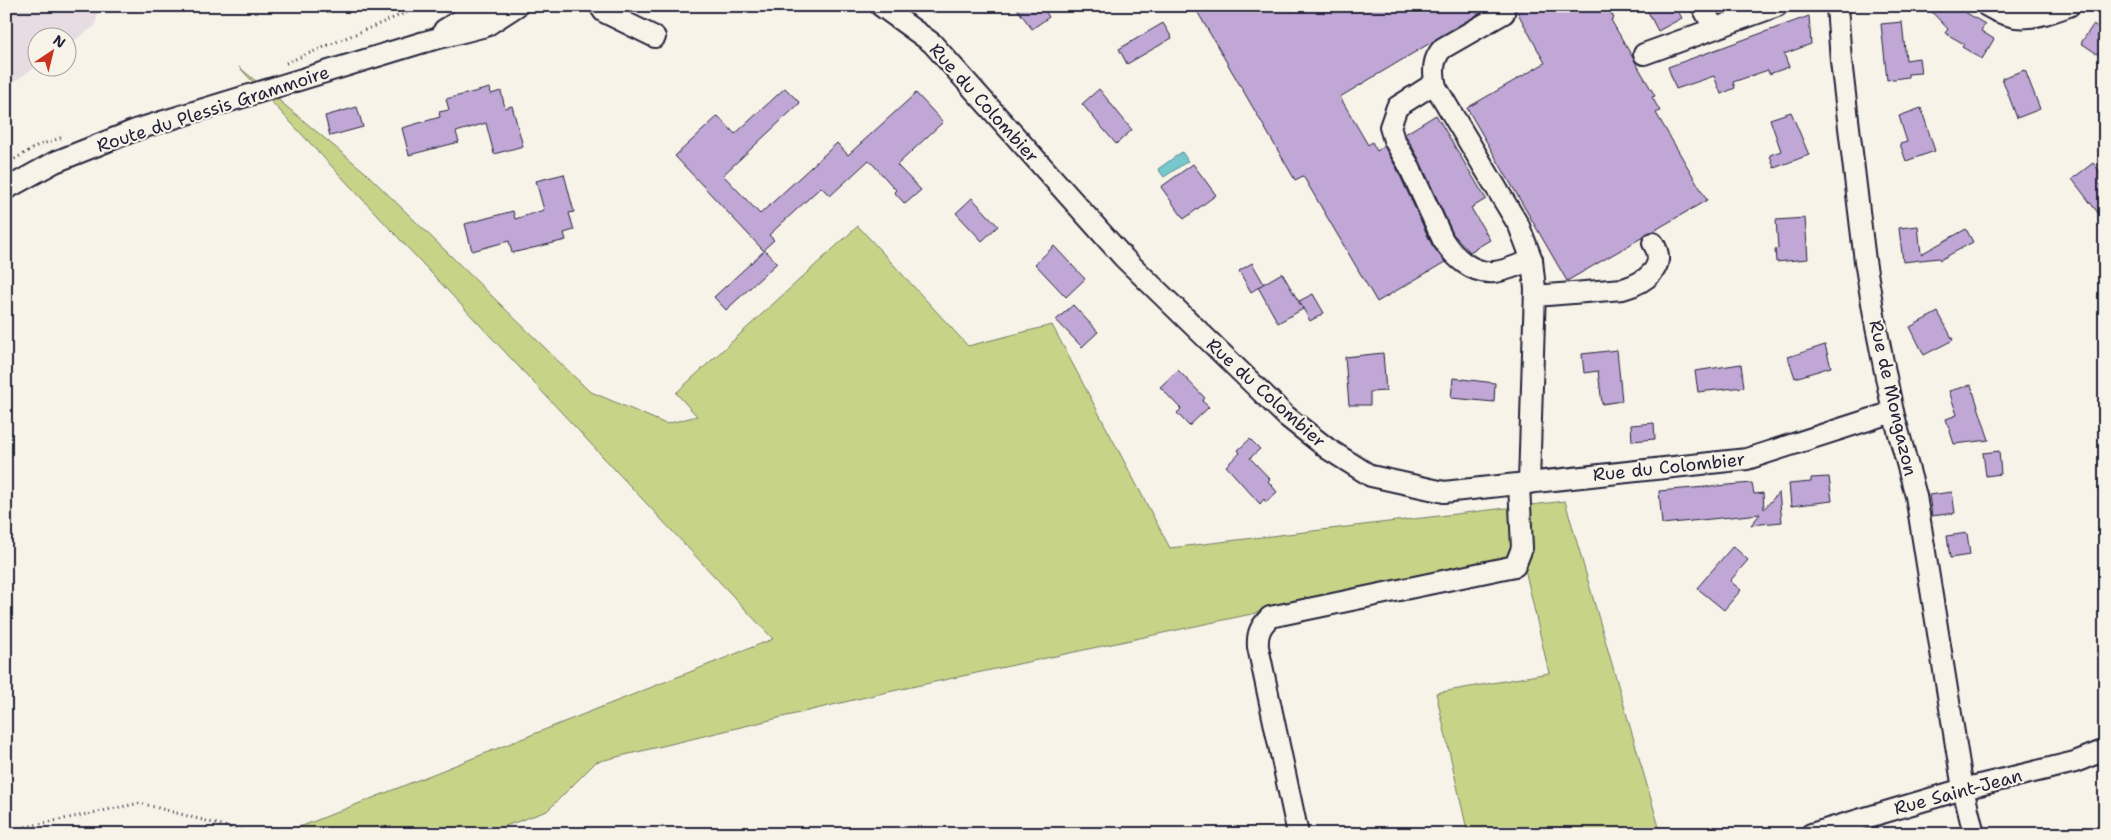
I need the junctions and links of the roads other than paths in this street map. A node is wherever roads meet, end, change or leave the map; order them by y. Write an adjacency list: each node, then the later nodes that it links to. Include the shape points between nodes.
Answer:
1 (483, 6): 13 (street, Route du Plessis Grammoire)
2 (517, 6): 13 (street, Route du Plessis Grammoire, via 486,26)
3 (600, 6): 12 (street, via 604,12)
4 (881, 6): 21 (street, Rue du Colombier, via 932,44 1124,258 1286,416 1328,449 1371,476 1444,492)
5 (1702, 6): 11 (street)
6 (1778, 6): 11 (street)
7 (1837, 6): 20 (street, Rue de Mongazon, via 1866,261)
8 (1987, 6): 9 (street, via 2000,15 2019,19)
9 (2069, 6)
10 (1504, 13): 15 (street, via 1437,54)
11 (1714, 28): 14 (street)
12 (655, 37)
13 (424, 42): 16 (street, Route du Plessis Grammoire, via 138,129 55,162)
14 (1644, 54)
15 (1435, 83): 18 (street, via 1519,226); 18 (street, via 1398,107 1390,127 1443,240 1464,264 1484,272 1495,272)
16 (6, 189)
17 (1653, 243): 19 (street, via 1658,254 1657,266 1633,286)
18 (1532, 260): 19 (street)
19 (1535, 296): 21 (street)
20 (1893, 412): 21 (street, Rue du Colombier, via 1747,460); 23 (street, Rue de Mongazon, via 1916,496)
21 (1524, 483): 24 (street, via 1522,548 1515,566 1270,617 1262,625 1257,636 1258,648)
22 (2105, 750): 23 (street, Rue Saint-Jean, via 2075,762)
23 (1963, 789): 25 (street, Rue Saint-Jean); 26 (street, Rue de Mongazon)
24 (1298, 834)
25 (1811, 834)
26 (1974, 834)

